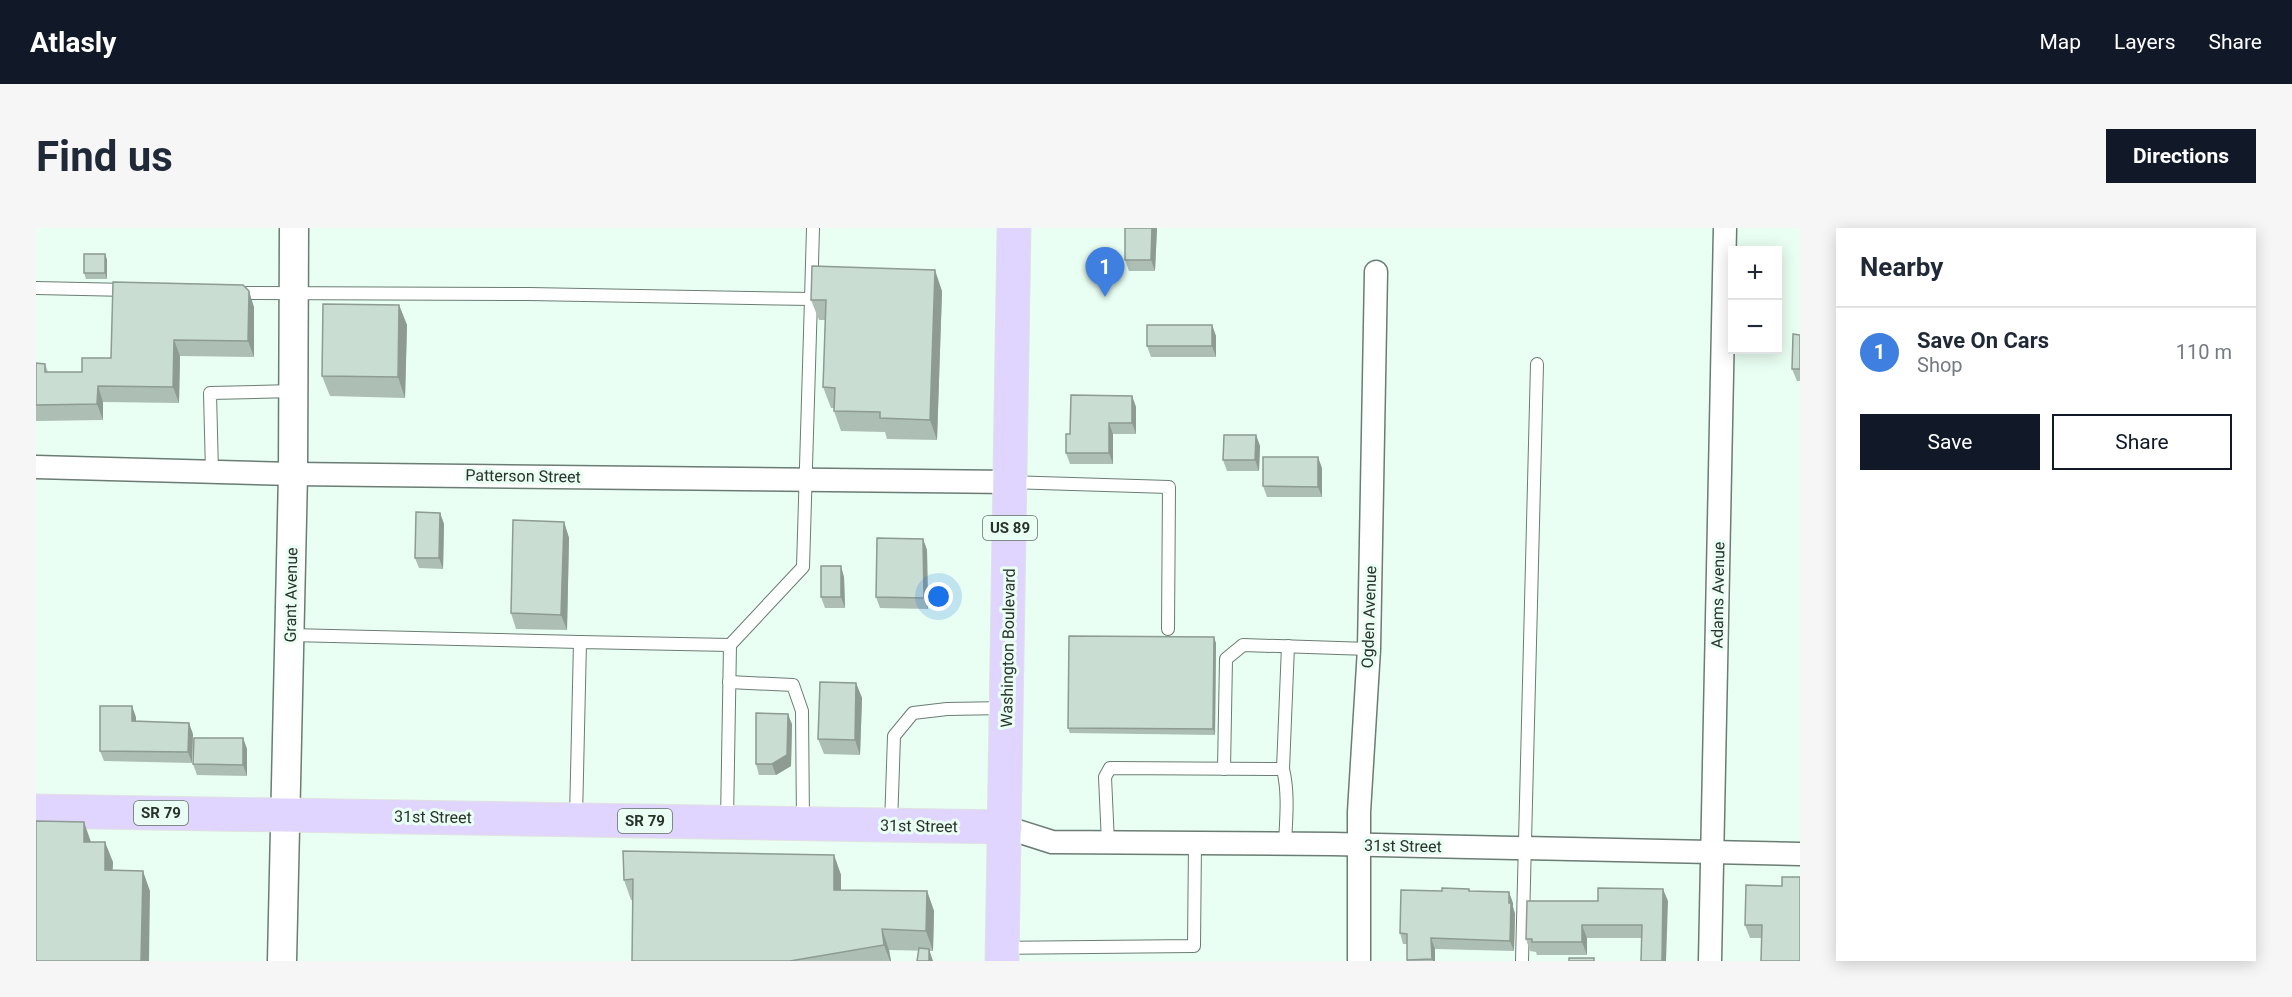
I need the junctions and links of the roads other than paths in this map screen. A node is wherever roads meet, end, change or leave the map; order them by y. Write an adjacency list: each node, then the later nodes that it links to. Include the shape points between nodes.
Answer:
1 (294, 228): 9 (street, Grant Avenue)
2 (813, 228): 10 (lane)
3 (1014, 228): 17 (main road, Washington Boulevard / US 89)
4 (1725, 228): 40 (street, Adams Avenue)
5 (1376, 272): 23 (street, Ogden Avenue)
6 (36, 288): 7 (lane)
7 (140, 290)
8 (222, 292): 9 (lane)
9 (294, 294): 10 (lane); 12 (street, Grant Avenue)
10 (811, 299): 16 (lane)
11 (1537, 364): 39 (lane)
12 (294, 391): 14 (lane, via 210,393); 15 (street, Grant Avenue)
13 (36, 467): 14 (street, Patterson Street)
14 (212, 472): 15 (street, Patterson Street)
15 (293, 474): 16 (street, Patterson Street); 19 (street, Grant Avenue)
16 (805, 480): 17 (street, Patterson Street); 21 (lane, via 803,567)
17 (1010, 482): 18 (lane, via 1169,487); 25 (main road, Washington Boulevard / US 89)
18 (1168, 629)
19 (290, 635): 20 (lane); 29 (street, Grant Avenue)
20 (580, 642): 21 (lane); 30 (lane)
21 (730, 645): 24 (lane)
22 (1288, 646): 23 (lane); 26 (lane, via 1243,645 1226,659); 27 (lane)
23 (1369, 650): 38 (street, Ogden Avenue)
24 (729, 682): 31 (lane); 32 (lane, via 793,685 802,711)
25 (1007, 708): 33 (lane, via 913,713 894,736); 34 (main road, Washington Boulevard / US 89)
26 (1224, 769): 27 (lane); 36 (lane, via 1110,768 1105,777)
27 (1283, 769): 37 (lane, via 1287,801)
28 (36, 811): 29 (main road, 31st Street / SR 79)
29 (286, 814): 30 (main road, 31st Street / SR 79); 43 (street, Grant Avenue)
30 (576, 820): 31 (main road, 31st Street / SR 79)
31 (727, 822): 32 (main road, 31st Street / SR 79)
32 (802, 824): 33 (main road, 31st Street / SR 79)
33 (891, 825): 34 (main road, 31st Street / SR 79)
34 (1005, 827): 36 (street, 31st Street, via 1052,842); 42 (main road, Washington Boulevard / US 89)
35 (1195, 842): 36 (street, 31st Street); 37 (street, 31st Street); 42 (lane, via 1194,946)
36 (1108, 843)
37 (1285, 844): 38 (street, 31st Street)
38 (1360, 845): 39 (street, 31st Street); 44 (street, Ogden Avenue)
39 (1525, 849): 40 (street, 31st Street); 45 (lane)
40 (1713, 852): 41 (street, 31st Street); 46 (street, Adams Avenue)
41 (1800, 854)
42 (1003, 955)
43 (282, 961)
44 (1359, 961)
45 (1522, 961)
46 (1710, 961)

